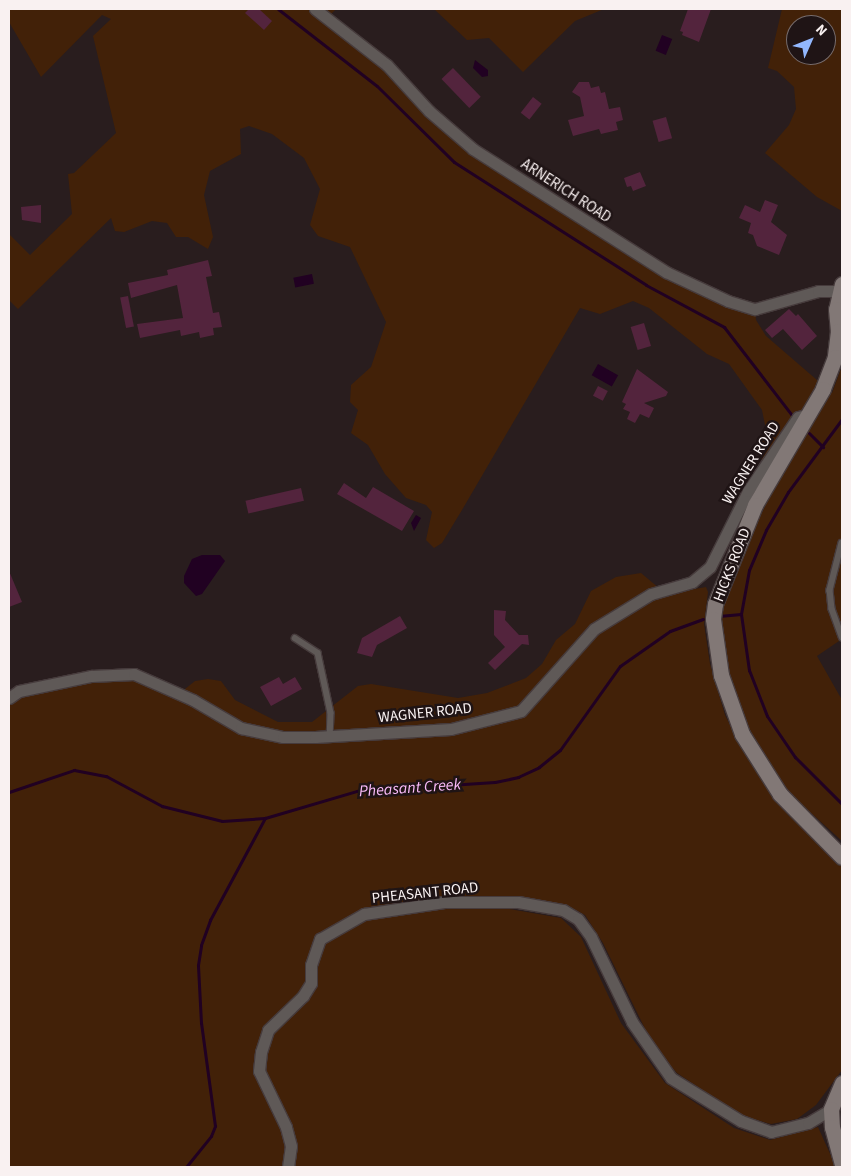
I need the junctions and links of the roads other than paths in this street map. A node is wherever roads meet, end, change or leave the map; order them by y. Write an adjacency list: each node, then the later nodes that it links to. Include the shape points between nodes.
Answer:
1 (315, 9): 2 (street, ARNERICH ROAD, via 387,65 442,124 473,149 666,272 728,301 755,309 818,291)
2 (841, 288): 3 (street, HICKS ROAD, via 835,357)
3 (810, 414): 8 (street, WAGNER ROAD, via 798,417 748,491 710,567 692,582 651,594 594,629 521,711 451,728); 9 (street, HICKS ROAD, via 755,505 715,604 713,619 721,675 742,734 780,794)
4 (842, 543): 5 (lane, via 830,590 832,609)
5 (842, 637)
6 (295, 638): 8 (lane, via 318,653 331,713)
7 (9, 698): 8 (street, WAGNER ROAD, via 19,692 91,676 134,674 193,700 241,728 283,736)
8 (330, 736)
9 (842, 857)
10 (842, 1083): 11 (street)
11 (831, 1109): 12 (street); 13 (street, PHEASANT ROAD, via 808,1124 771,1132 741,1120 671,1078 632,1022 591,937 578,919 563,910 518,902 444,902 364,914 320,939 310,965 311,983 303,996 268,1030 261,1052 259,1071 286,1127 290,1146)
12 (842, 1164)
13 (288, 1167)

